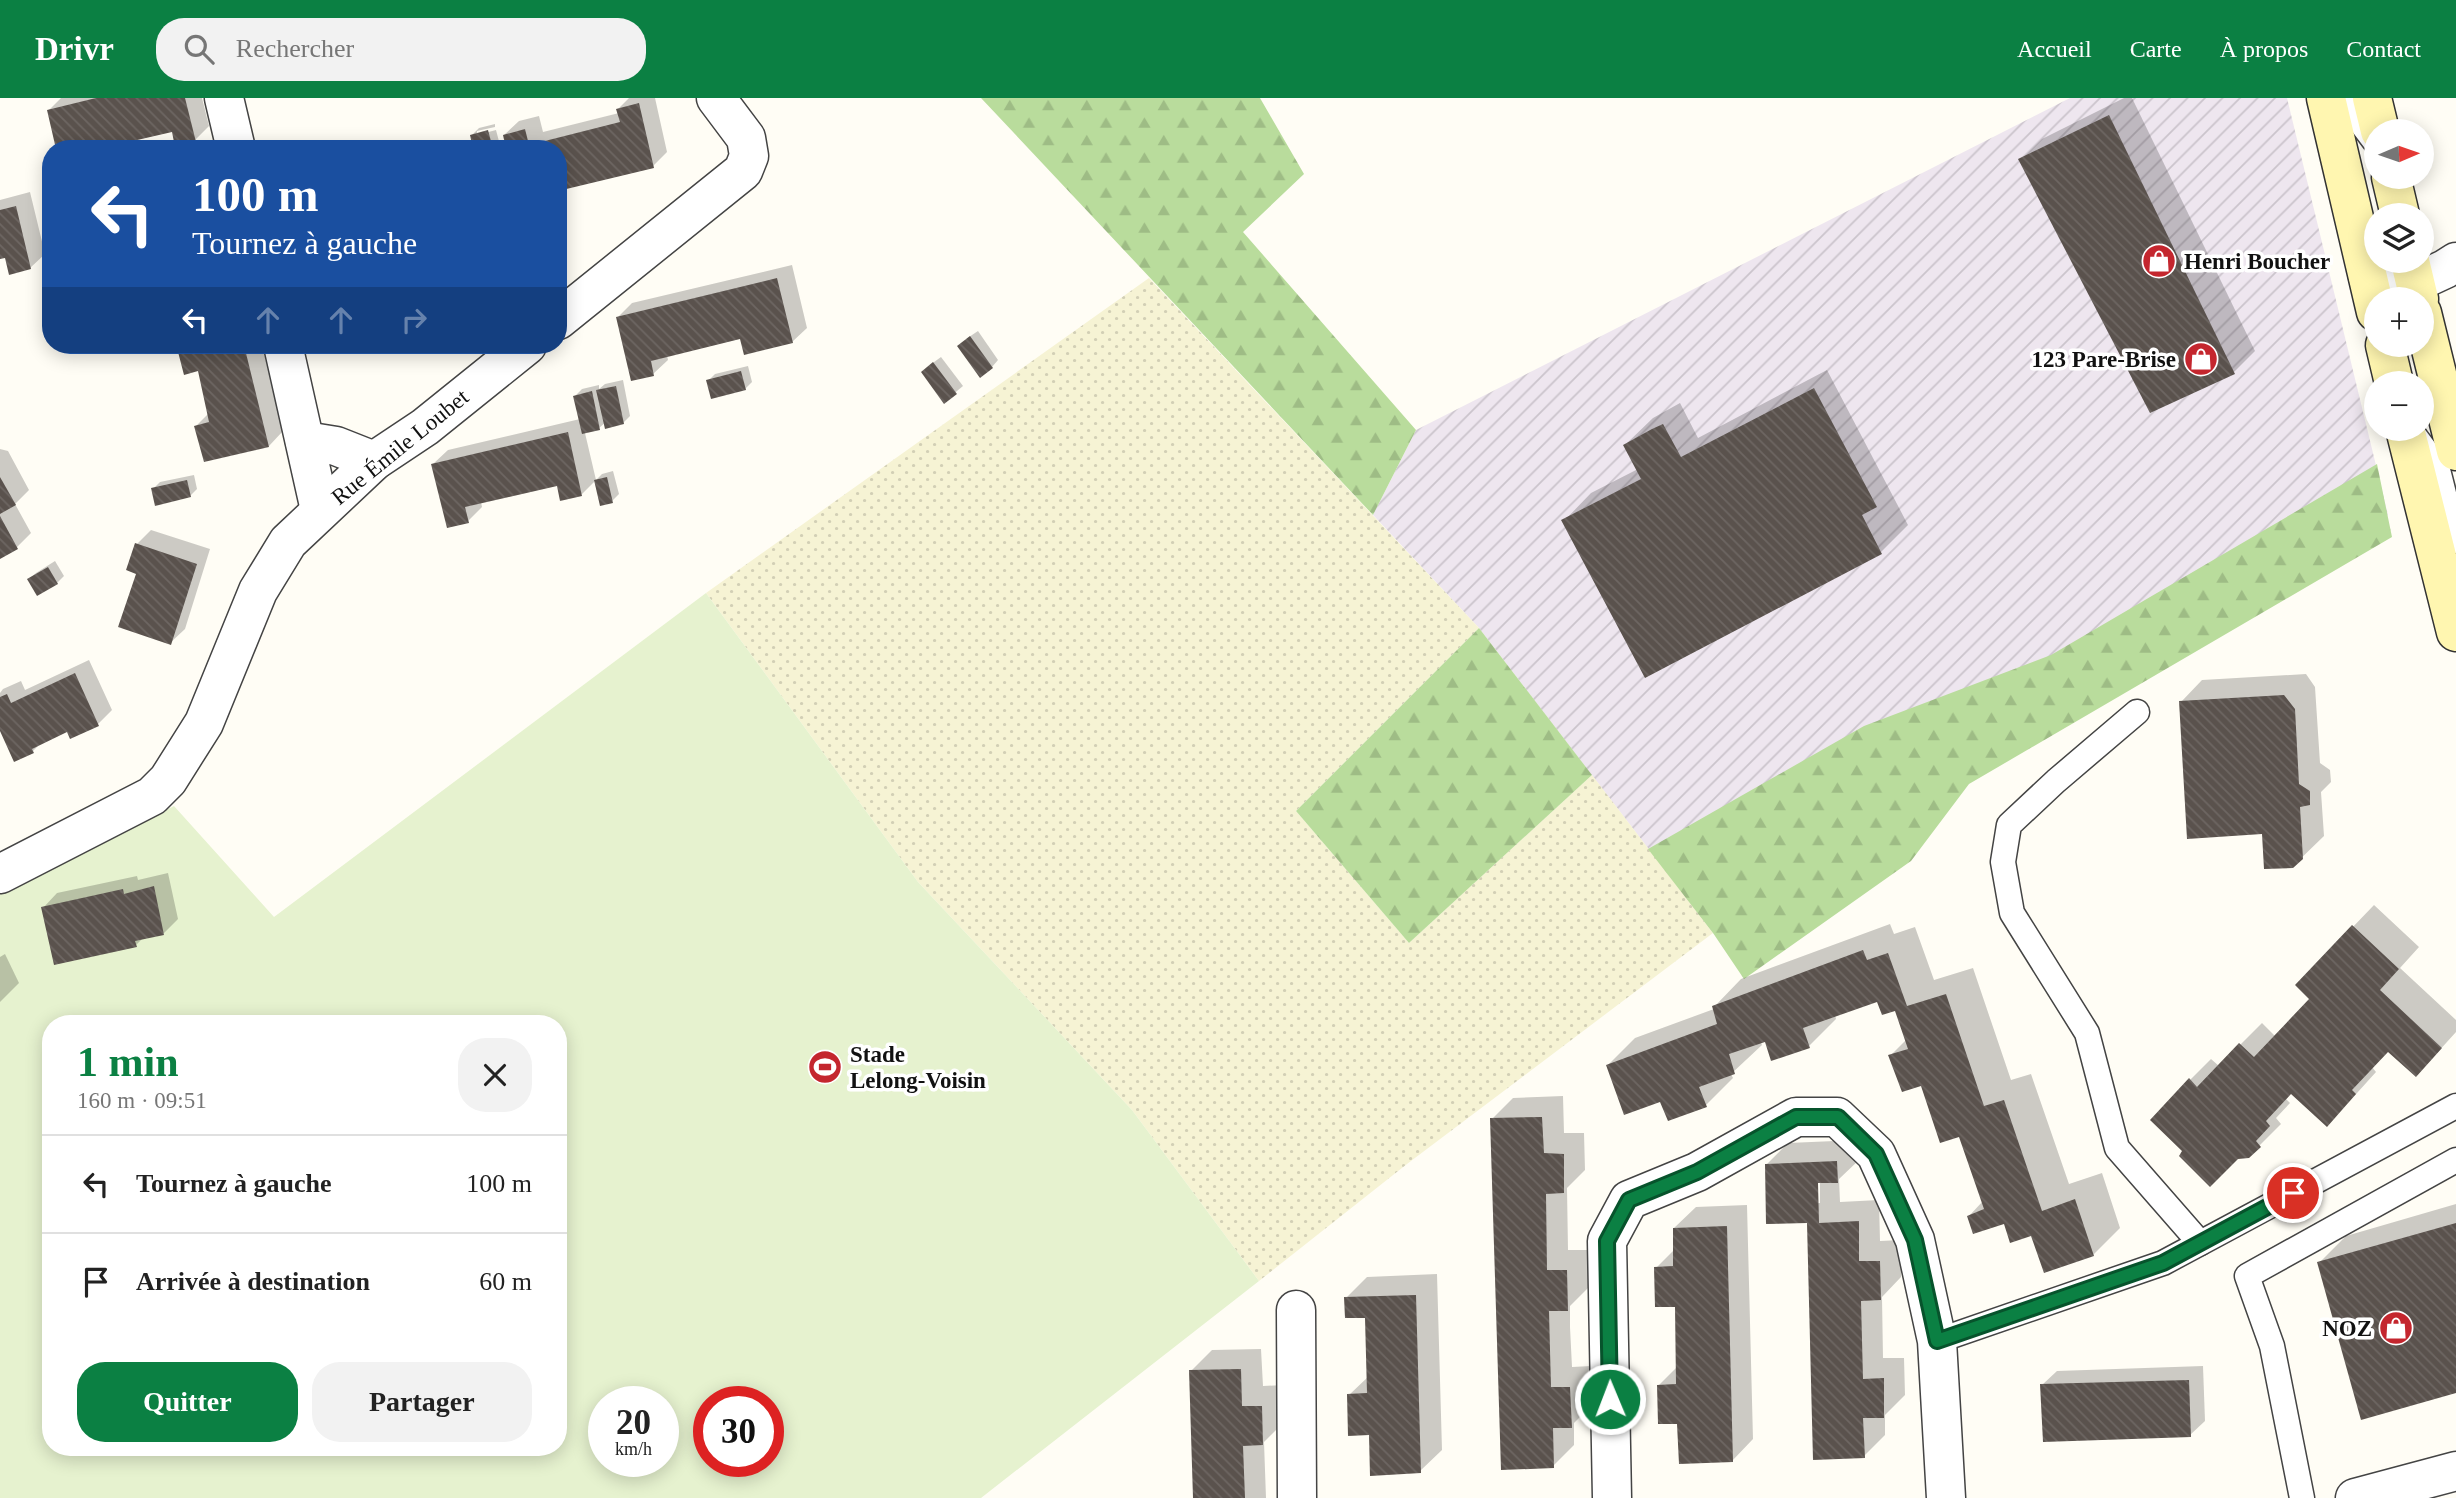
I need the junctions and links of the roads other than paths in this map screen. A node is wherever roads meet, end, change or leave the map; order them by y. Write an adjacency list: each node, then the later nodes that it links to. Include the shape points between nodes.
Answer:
1 (224, 98): 8 (street)
2 (716, 98): 12 (street, via 746,138 750,156 743,171)
3 (2326, 98): 10 (main road)
4 (2350, 98): 7 (lane)
5 (2372, 98): 6 (main road)
6 (2377, 119)
7 (2364, 128)
8 (234, 140)
9 (2456, 262): 11 (street)
10 (2370, 287)
11 (2419, 287)
12 (567, 313)
13 (285, 354): 16 (street)
14 (516, 354): 20 (street, Rue Émile Loubet, via 425,427)
15 (2433, 357): 19 (main road)
16 (305, 441): 20 (street, via 336,446); 21 (street)
17 (2410, 441): 23 (main road)
18 (2417, 441): 22 (lane, via 2437,466)
19 (2456, 452)
20 (374, 461): 21 (street, Rue Émile Loubet)
21 (320, 510): 25 (street, Rue Émile Loubet, via 288,542 258,591 204,723 168,780 152,796)
22 (2456, 541)
23 (2456, 632)
24 (2137, 712): 28 (lane, via 2009,825 2003,862 2012,913 2087,1033 2116,1148)
25 (1, 872)
26 (2456, 1106): 28 (lane)
27 (2456, 1160): 35 (lane, via 2247,1276 2272,1346)
28 (2200, 1243): 30 (lane, via 2163,1263)
29 (1296, 1310): 32 (street)
30 (1937, 1341): 33 (street, via 1915,1240 1876,1154 1838,1117 1796,1117 1697,1172 1629,1200 1607,1241); 34 (street)
31 (2456, 1471): 36 (street)
32 (1297, 1498)
33 (1612, 1498)
34 (1947, 1498)
35 (2302, 1498)
36 (2355, 1498)

